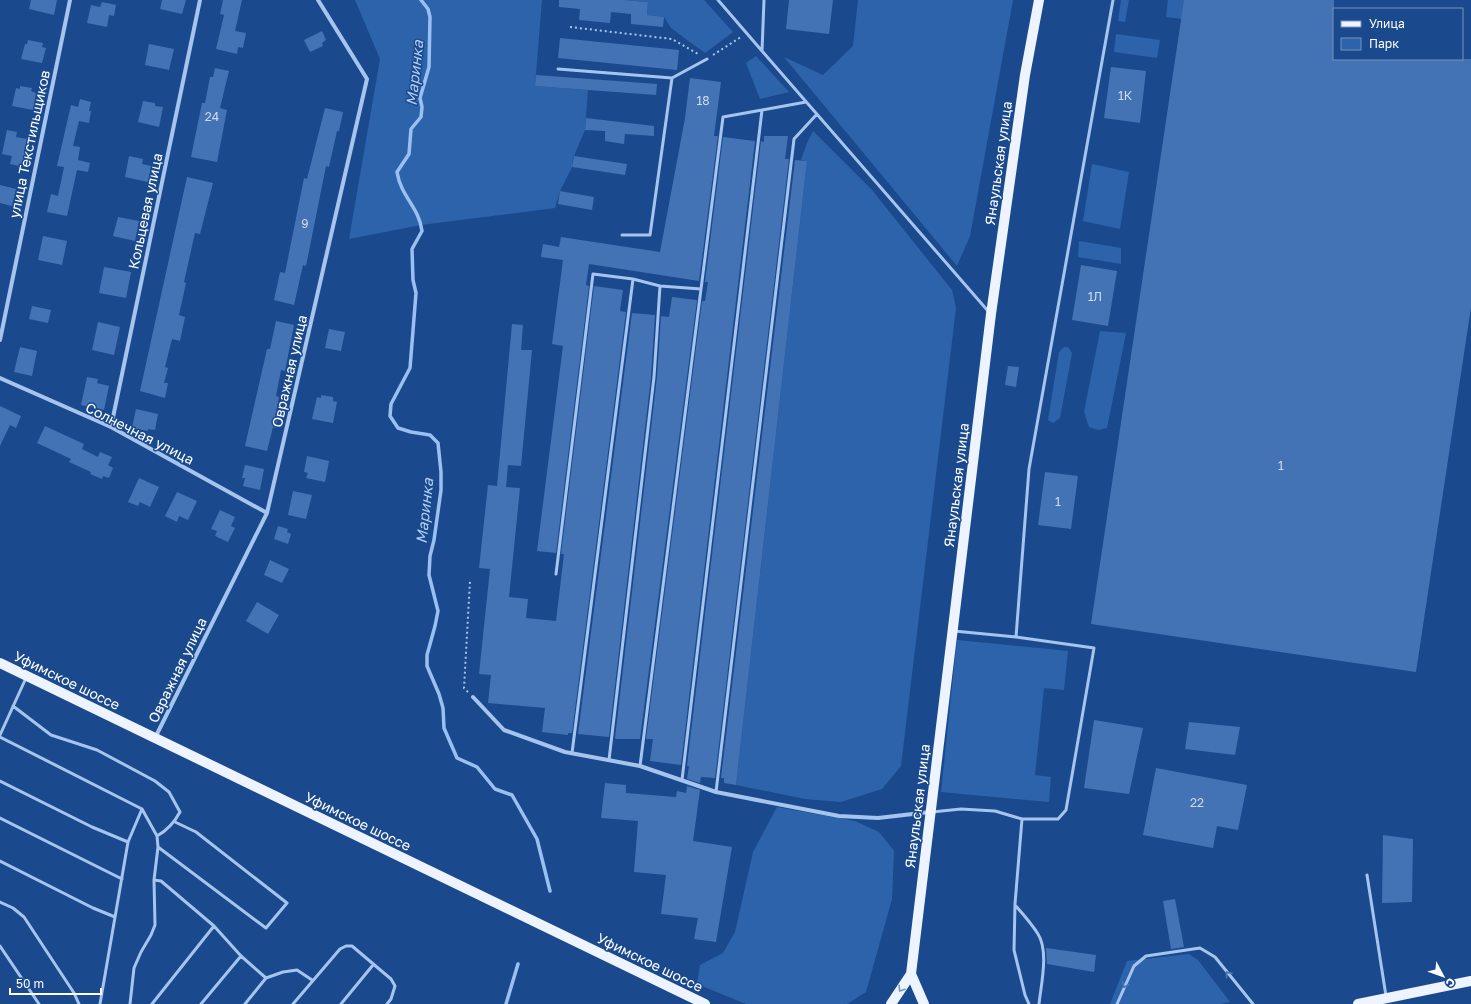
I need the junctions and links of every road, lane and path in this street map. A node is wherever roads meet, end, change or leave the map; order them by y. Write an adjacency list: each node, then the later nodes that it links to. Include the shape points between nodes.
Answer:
1 (70, 0): 22 (street, улица Текстильщиков)
2 (200, 0): 24 (street, Кольцевая улица)
3 (318, 0): 25 (street, Овражная улица, via 366,79)
4 (718, 0): 9 (lane)
5 (764, 0): 10 (lane)
6 (1039, 0): 21 (main road, Янаульская улица, via 1025,75)
7 (1113, 0): 29 (lane, via 1029,469)
8 (570, 28): 11 (path, via 672,39)
9 (747, 34): 10 (lane); 11 (path)
10 (762, 51): 14 (lane)
11 (707, 59): 13 (lane)
12 (558, 69): 13 (lane)
13 (672, 78): 17 (lane, via 650,235)
14 (806, 102): 15 (lane); 16 (lane)
15 (762, 110): 20 (lane, via 723,117); 39 (lane)
16 (817, 114): 21 (lane); 41 (lane, via 794,139)
17 (622, 235)
18 (632, 279): 19 (lane); 26 (lane, via 594,274); 36 (lane)
19 (660, 286): 20 (lane); 37 (lane, via 654,377)
20 (701, 289): 38 (lane)
21 (991, 314): 28 (main road, Янаульская улица)
22 (0, 340)
23 (0, 378): 24 (street, Солнечная улица)
24 (111, 427): 25 (street, Солнечная улица)
25 (267, 513): 35 (street, Овражная улица)
26 (556, 574)
27 (470, 580): 32 (path, via 464,688)
28 (953, 631): 29 (lane); 43 (main road, Янаульская улица)
29 (1016, 637): 45 (lane, via 1094,648 1066,810 1058,819)
30 (0, 663): 31 (main road, Уфимское шоссе)
31 (27, 676): 33 (lane); 35 (main road, Уфимское шоссе)
32 (473, 697): 36 (street, via 504,730)
33 (13, 706): 34 (lane); 46 (lane, via 52,735 97,750 155,781 169,792 177,804 180,812)
34 (0, 736): 42 (lane)
35 (155, 738): 76 (main road, Уфимское шоссе)
36 (572, 753): 37 (street)
37 (609, 760): 38 (street)
38 (640, 766): 39 (street)
39 (682, 780): 41 (street)
40 (0, 781): 48 (lane)
41 (716, 792): 43 (street, via 839,816 878,818)
42 (142, 809): 47 (lane); 48 (lane)
43 (931, 812): 45 (lane, via 968,809 995,811); 61 (main road, Янаульская улица)
44 (0, 818): 52 (lane)
45 (1022, 819): 55 (lane)
46 (175, 822): 47 (lane); 49 (lane, via 196,832 287,903 266,928)
47 (157, 836): 49 (lane)
48 (128, 842): 52 (lane)
49 (158, 847): 53 (lane)
50 (0, 860): 56 (lane)
51 (1367, 875): 65 (lane)
52 (122, 879): 56 (lane)
53 (154, 880): 57 (lane, via 161,881); 69 (lane, via 155,925 134,968)
54 (0, 902): 67 (lane, via 13,908 24,918)
55 (1014, 904): 79 (lane, via 1014,950); 80 (lane, via 1039,935 1042,944 1044,956)
56 (115, 917): 68 (lane)
57 (214, 926): 59 (lane); 70 (lane)
58 (0, 946): 66 (lane)
59 (241, 956): 62 (lane); 71 (lane)
60 (373, 965): 63 (lane, via 352,946 346,946 340,949); 74 (lane); 75 (lane, via 395,986)
61 (911, 974): 77 (main road, one-way to 77); 78 (main road)
62 (266, 978): 63 (lane, via 297,970); 72 (lane)
63 (312, 980): 73 (lane)
64 (1471, 981): 65 (main road)
65 (1387, 998): 83 (main road)
66 (39, 1004)
67 (79, 1004)
68 (100, 1004)
69 (130, 1004)
70 (152, 1004)
71 (201, 1004)
72 (245, 1004)
73 (293, 1004)
74 (341, 1004)
75 (387, 1004)
76 (705, 1004)
77 (891, 1004)
78 (924, 1004)
79 (1029, 1004)
80 (1039, 1004)
81 (1117, 1004): 82 (lane, one-way to 81, via 1215,957 1200,948 1146,956 1134,966)
82 (1253, 1004)
83 (1358, 1004)

